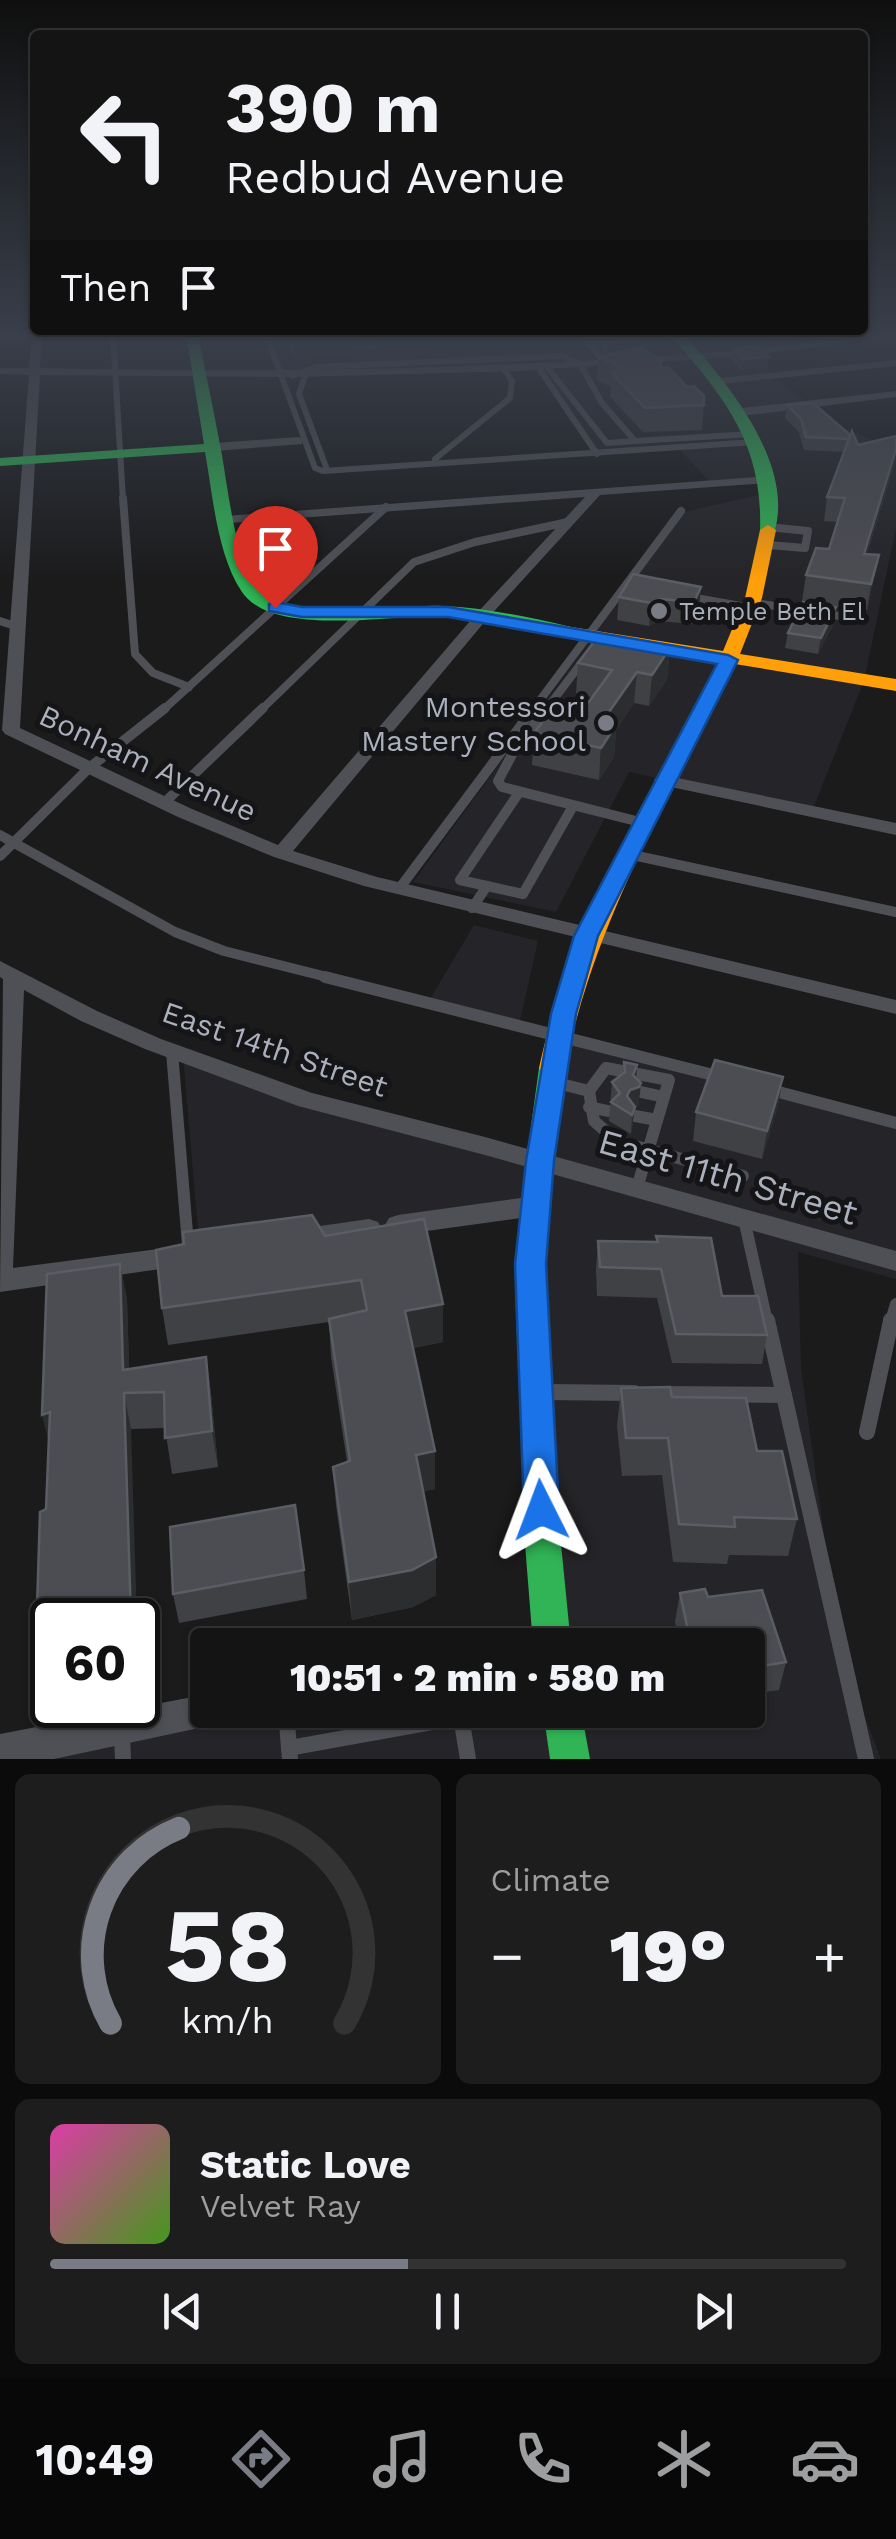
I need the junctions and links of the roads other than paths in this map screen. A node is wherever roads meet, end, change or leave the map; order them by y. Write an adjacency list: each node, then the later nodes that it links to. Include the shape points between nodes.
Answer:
1 (31, 416): 19 (street, Bonham Avenue)
2 (118, 416): 16 (lane)
3 (209, 416): 15 (main road)
4 (299, 416): 17 (lane, via 315,468 323,472)
5 (308, 416): 21 (lane)
6 (488, 416): 18 (lane)
7 (574, 416): 17 (lane)
8 (586, 416): 14 (lane, via 607,443)
9 (613, 416): 14 (lane)
10 (741, 416): 12 (main road)
11 (803, 416): 12 (street)
12 (749, 429): 14 (lane); 17 (lane); 22 (main road)
13 (298, 441): 15 (street)
14 (635, 441)
15 (216, 447): 16 (main road); 26 (main road)
16 (120, 454): 19 (main road); 40 (lane, via 136,659)
17 (598, 454)
18 (435, 459)
19 (29, 460): 20 (main road); 35 (street, Bonham Avenue)
20 (0, 462)
21 (326, 467)
22 (766, 479): 23 (street); 28 (main road)
23 (596, 492): 24 (street); 27 (street)
24 (386, 508): 26 (street); 31 (lane)
25 (681, 512): 36 (lane)
26 (230, 519): 31 (main road, via 242,578)
27 (568, 522): 32 (lane, via 414,562); 33 (street)
28 (767, 536): 28 (lane, via 806,548 808,531); 30 (main road)
29 (678, 595): 30 (lane)
30 (753, 605): 34 (lane); 37 (main road)
31 (272, 606): 32 (main road); 40 (lane)
32 (365, 611): 33 (main road); 45 (lane)
33 (482, 616): 36 (main road); 51 (street)
34 (846, 617)
35 (9, 624): 38 (street, Bonham Avenue)
36 (590, 645): 37 (main road); 44 (lane, via 498,778); 55 (lane)
37 (728, 660): 39 (main road); 43 (main road)
38 (7, 685): 41 (street, Bonham Avenue)
39 (896, 685)
40 (189, 687): 42 (lane)
41 (6, 727): 42 (street, Bonham Avenue)
42 (89, 768): 45 (street, Bonham Avenue); 50 (lane)
43 (663, 780): 47 (main road); 48 (street)
44 (518, 794): 46 (lane); 54 (lane, via 460,880)
45 (164, 803): 51 (street, Bonham Avenue)
46 (573, 806): 47 (lane); 54 (lane, via 523,894)
47 (642, 822): 52 (main road)
48 (896, 829)
49 (0, 835): 50 (lane)
50 (15, 844): 53 (lane); 62 (lane, via 175,932 224,951)
51 (280, 852): 55 (street, Bonham Avenue)
52 (627, 853): 57 (lane); 58 (main road)
53 (0, 856)
54 (487, 886): 56 (lane)
55 (399, 889): 56 (street, Bonham Avenue)
56 (472, 908): 58 (street, Bonham Avenue)
57 (896, 912)
58 (586, 936): 60 (street, Bonham Avenue); 62 (main road)
59 (7, 972): 61 (street); 63 (street, East 14th Street)
60 (896, 1007)
61 (6, 1024): 76 (street)
62 (558, 1038): 64 (lane); 65 (main road)
63 (172, 1052): 78 (street, East 14th Street, via 306,1100); 84 (lane)
64 (732, 1080)
65 (552, 1082): 67 (lane); 78 (main road)
66 (751, 1085): 75 (lane)
67 (593, 1086): 68 (lane); 70 (lane, via 606,1068 622,1068 669,1080); 71 (lane)
68 (614, 1087)
69 (641, 1092): 70 (lane)
70 (664, 1097): 74 (lane)
71 (590, 1107): 72 (lane); 77 (lane, via 600,1131)
72 (608, 1110)
73 (635, 1116): 74 (lane)
74 (657, 1120): 77 (lane)
75 (896, 1123)
76 (3, 1133): 86 (street)
77 (648, 1149): 79 (lane); 80 (lane)
78 (540, 1161): 80 (street, East 11th Street); 81 (main road)
79 (743, 1176)
80 (637, 1188): 82 (street, East 11th Street)
81 (536, 1206): 83 (street); 90 (main road, via 530,1264)
82 (744, 1218): 85 (street, East 11th Street); 91 (lane)
83 (268, 1243)
84 (199, 1253): 87 (street)
85 (896, 1261)
86 (0, 1270)
87 (0, 1281)
88 (896, 1304): 89 (lane)
89 (894, 1322): 92 (lane)
90 (536, 1392): 91 (lane); 93 (main road)
91 (784, 1395): 102 (lane)
92 (867, 1432)
93 (549, 1628)
94 (190, 1719): 97 (street)
95 (288, 1728): 99 (lane)
96 (565, 1728): 101 (main road)
97 (122, 1744): 98 (street)
98 (0, 1752)
99 (290, 1754): 100 (lane, via 461,1718)
100 (468, 1759)
101 (570, 1759)
102 (866, 1759)

